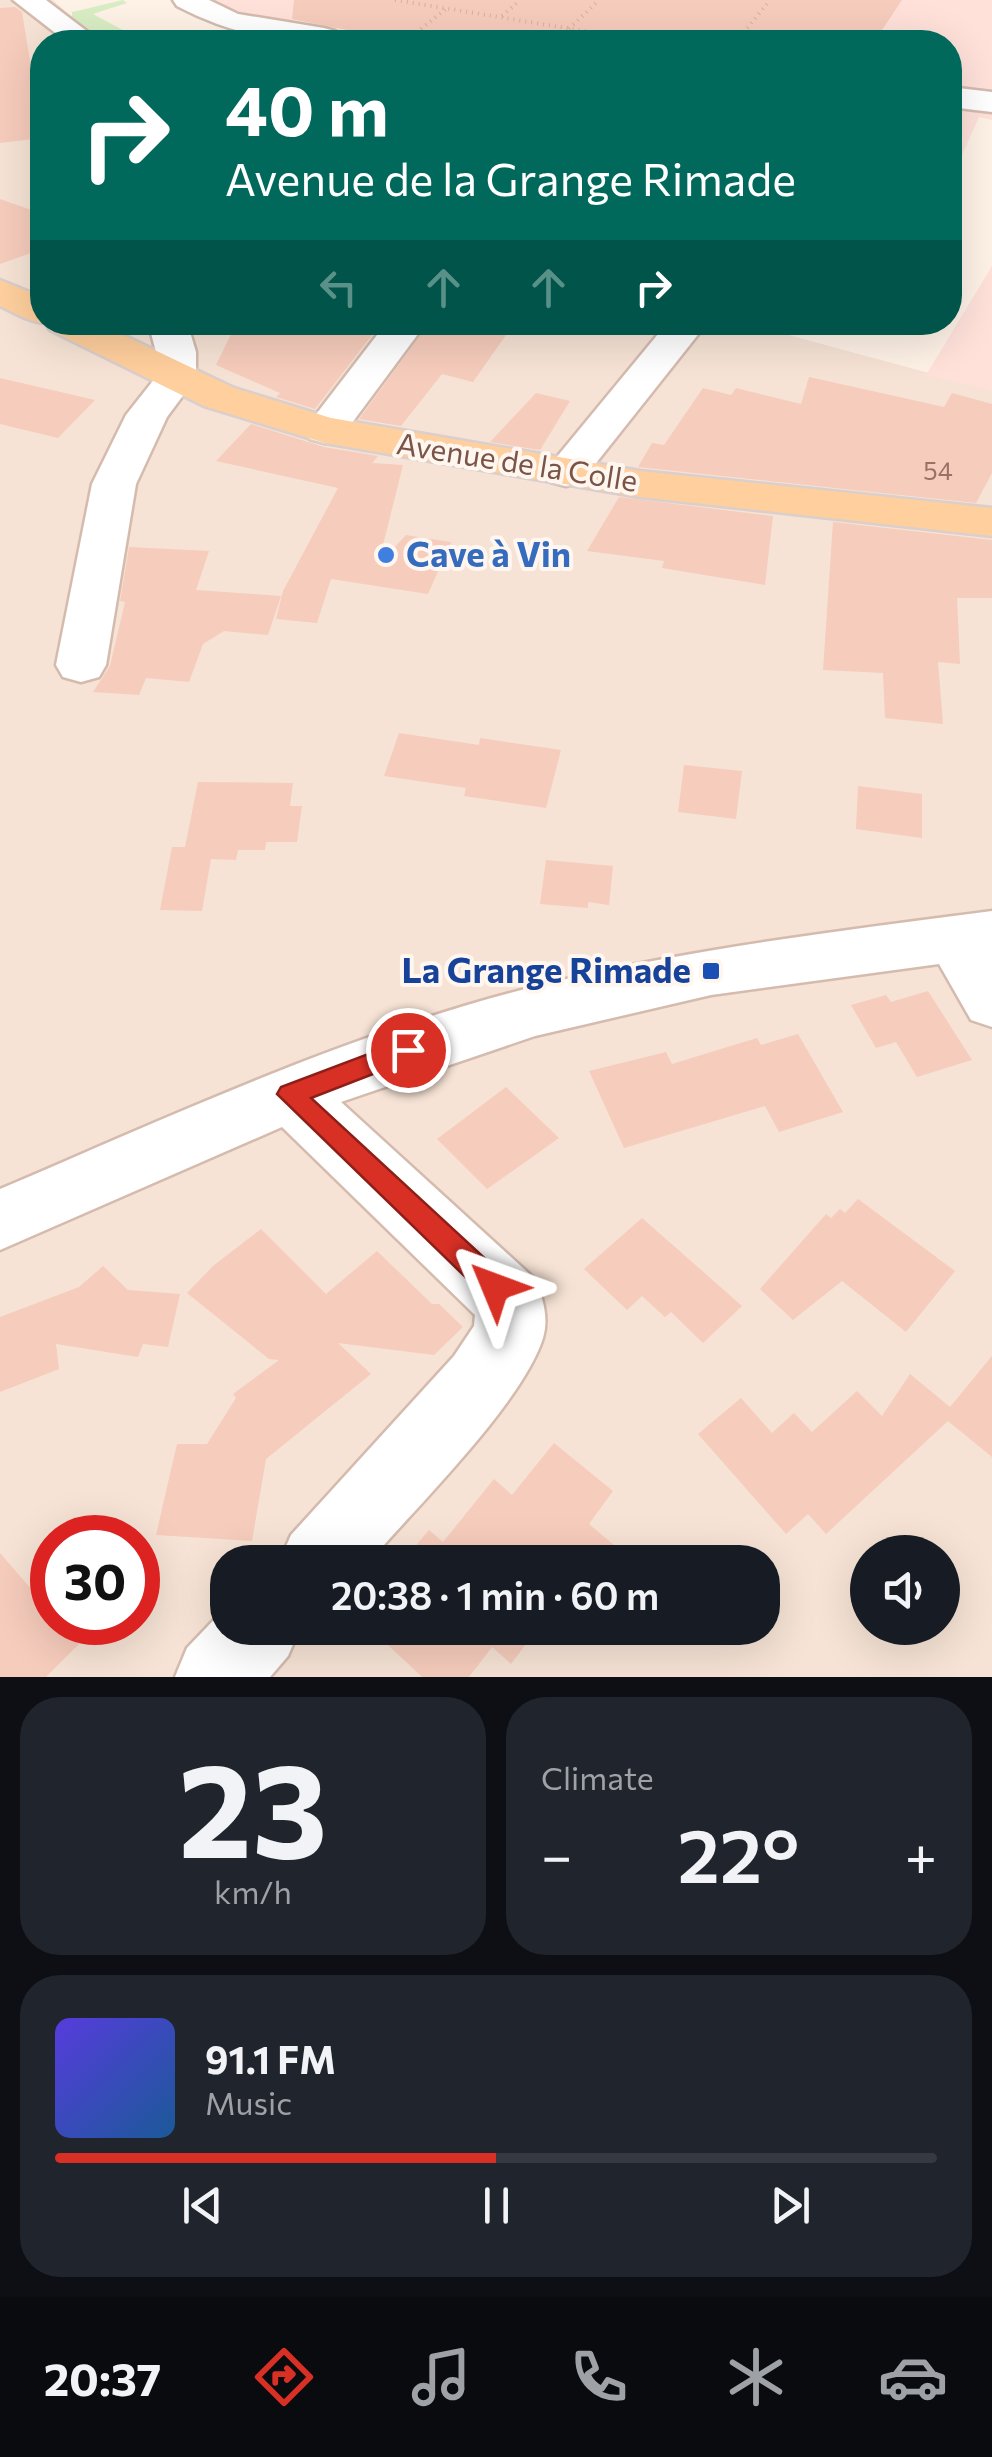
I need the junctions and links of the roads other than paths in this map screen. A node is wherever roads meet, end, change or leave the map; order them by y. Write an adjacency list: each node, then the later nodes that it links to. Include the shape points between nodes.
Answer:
1 (28, 1): 2 (street)
2 (62, 8): 5 (street)
3 (193, 15): 4 (street); 6 (street)
4 (255, 15)
5 (78, 30)
6 (284, 30)
7 (962, 98): 8 (street)
8 (992, 102)
9 (0, 291): 10 (main road)
10 (30, 306)
11 (90, 335): 15 (main road, Avenue de la Colle)
12 (171, 335): 15 (street)
13 (398, 335): 16 (street)
14 (678, 335): 17 (street)
15 (176, 378): 16 (main road, Avenue de la Colle); 19 (street, via 147,415 114,484)
16 (325, 430): 17 (main road, Avenue de la Colle)
17 (566, 472): 18 (main road, Avenue de la Colle)
18 (992, 522)
19 (81, 665)
20 (974, 936): 21 (street); 22 (street, via 710,971 535,1010)
21 (992, 1003)
22 (290, 1094): 23 (street); 24 (street, via 510,1302 509,1335 479,1381)
23 (0, 1220)
24 (333, 1545)
25 (245, 1645): 26 (street)
26 (216, 1677)

